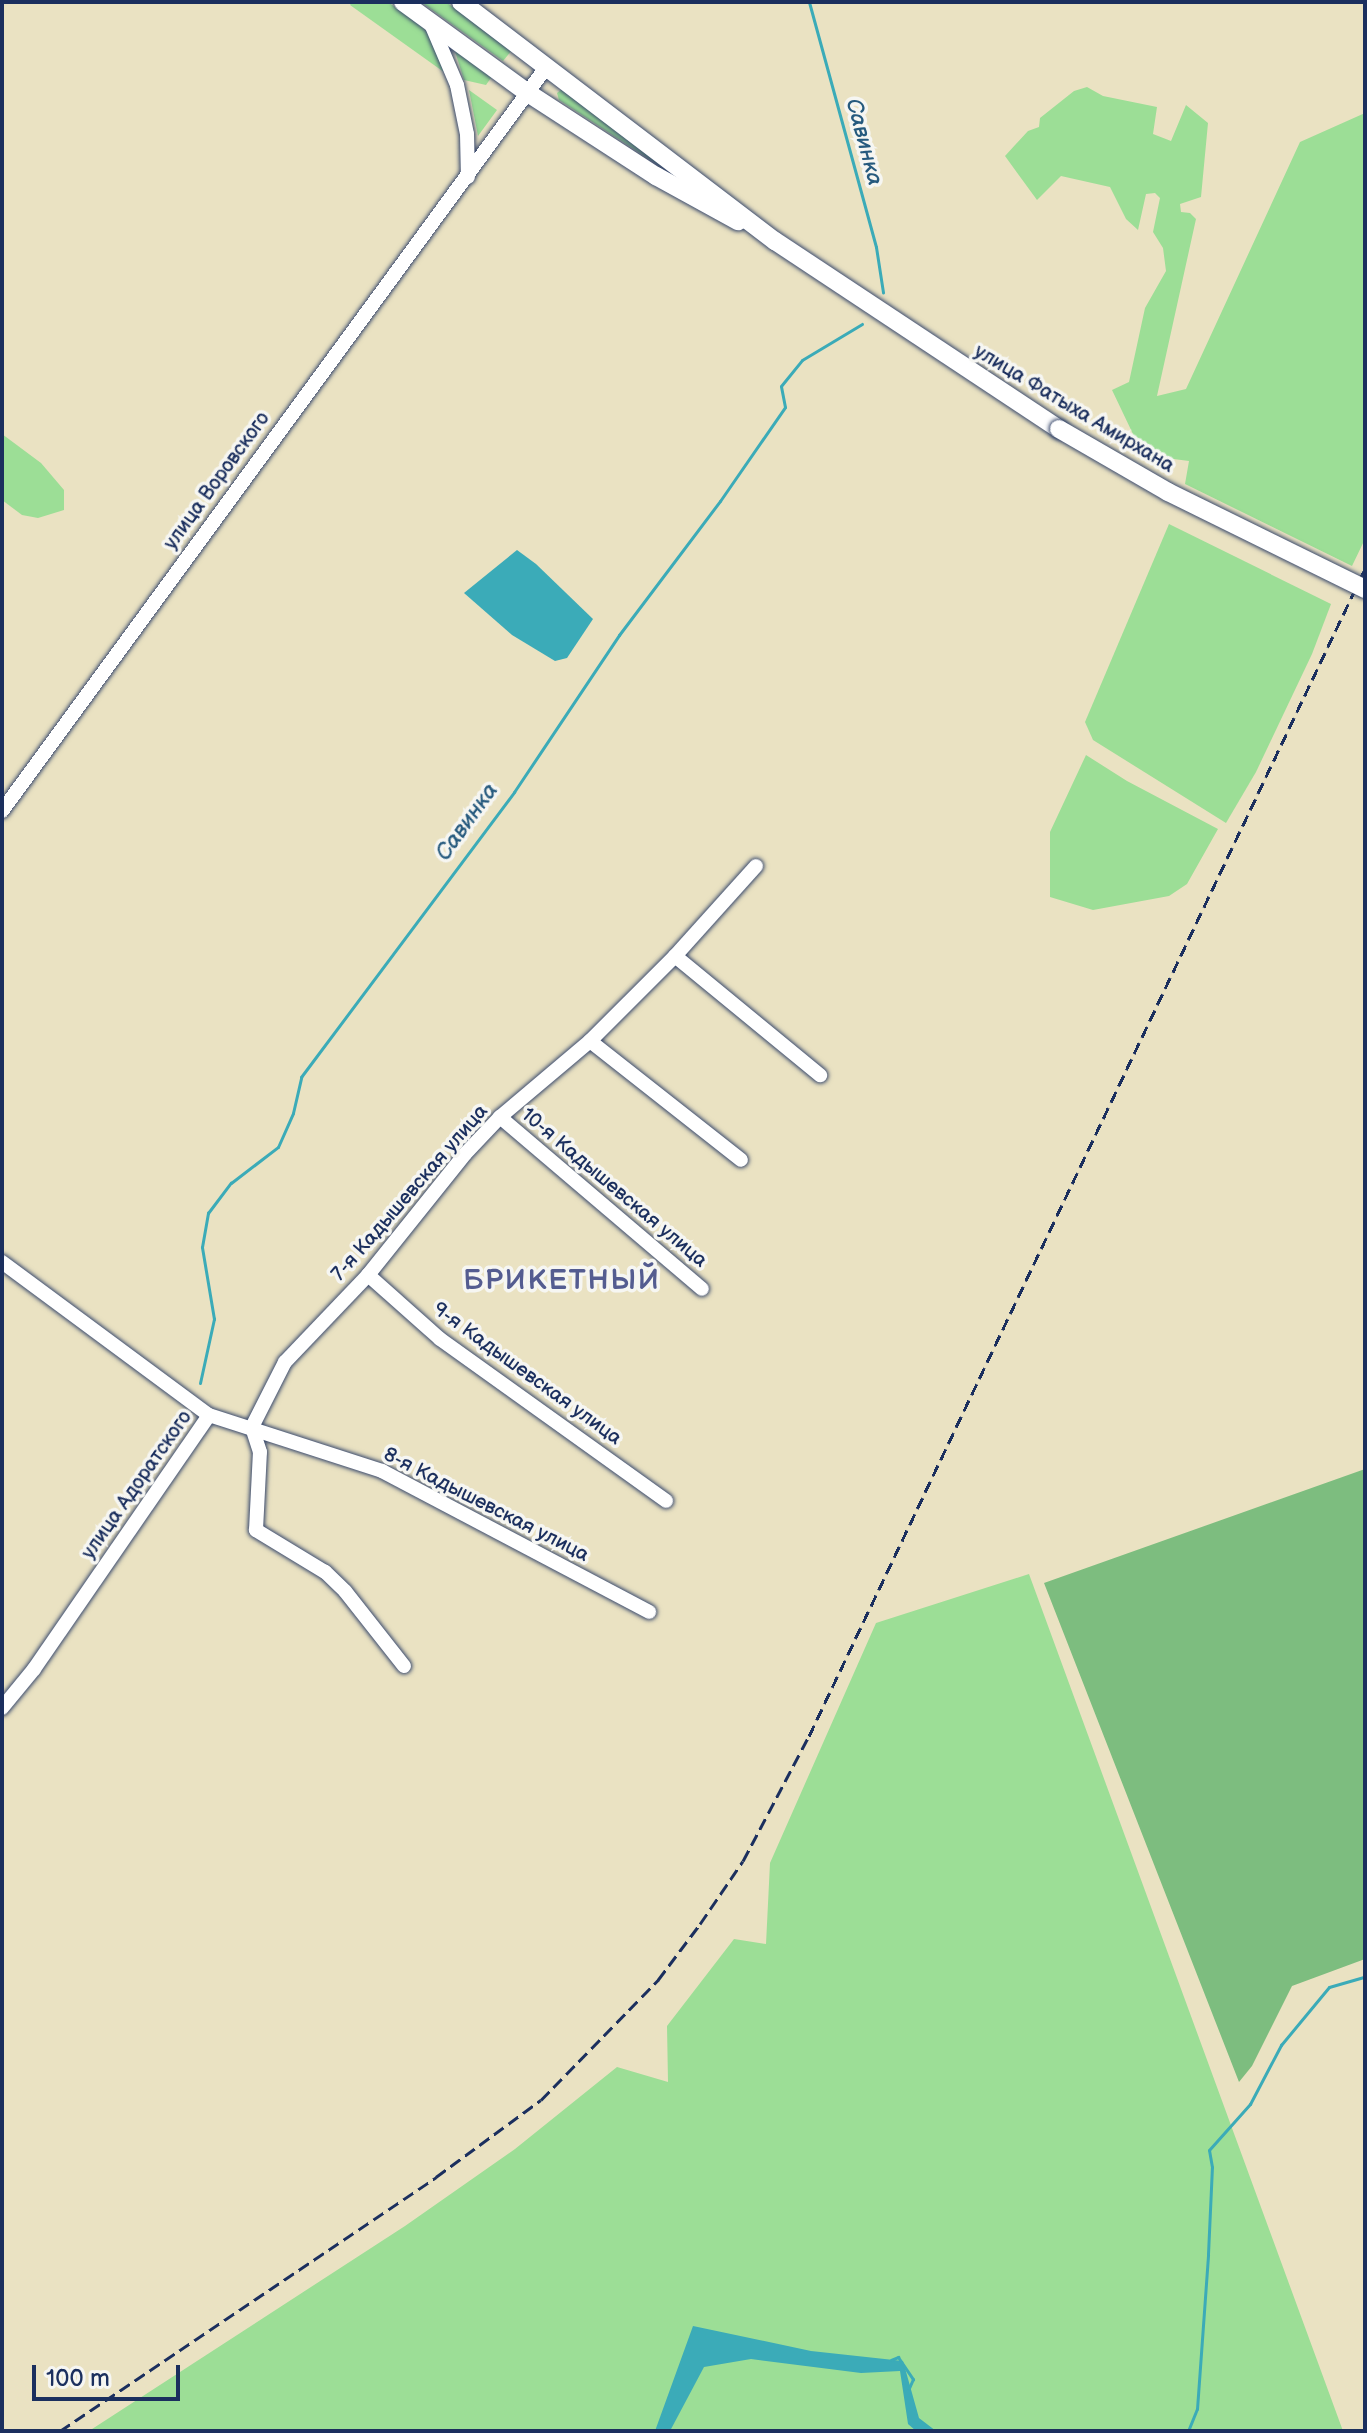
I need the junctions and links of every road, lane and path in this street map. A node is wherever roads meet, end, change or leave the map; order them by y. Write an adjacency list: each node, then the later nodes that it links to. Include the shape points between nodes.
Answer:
1 (403, 2): 3 (main road, улица Фатыха Амирхана)
2 (461, 2): 4 (main road, улица Фатыха Амирхана)
3 (429, 21): 5 (main road, улица Фатыха Амирхана); 6 (street, via 450,65)
4 (547, 66): 5 (street, улица Воровского); 9 (main road, улица Фатыха Амирхана)
5 (528, 93): 7 (street, улица Воровского); 9 (main road, улица Фатыха Амирхана, via 656,176)
6 (467, 134): 7 (street, via 475,141); 8 (street)
7 (498, 136): 8 (street, улица Воровского)
8 (468, 177): 11 (street, улица Воровского)
9 (775, 241): 10 (main road, улица Фатыха Амирхана, bridge, via 1059,429 1181,499)
10 (1365, 589)
11 (2, 811)
12 (756, 866): 13 (street, 7-я Кадышевская улица)
13 (675, 956): 14 (street, 7-я Кадышевская улица); 15 (street)
14 (590, 1041): 16 (street, 7-я Кадышевская улица); 17 (street)
15 (820, 1075)
16 (500, 1117): 19 (street, 7-я Кадышевская улица); 20 (street, 10-я Кадышевская улица)
17 (741, 1160)
18 (2, 1262): 21 (street, улица Адоратского)
19 (368, 1275): 22 (street, 7-я Кадышевская улица, via 285,1362); 23 (street, 9-я Кадышевская улица, via 440,1339)
20 (702, 1289)
21 (209, 1415): 22 (street, 8-я Кадышевская улица); 26 (street, улица Адоратского)
22 (252, 1427): 24 (street, 8-я Кадышевская улица, via 382,1471); 25 (street, via 260,1452 256,1530 325,1572)
23 (666, 1501)
24 (649, 1612)
25 (404, 1666)
26 (2, 1708)

